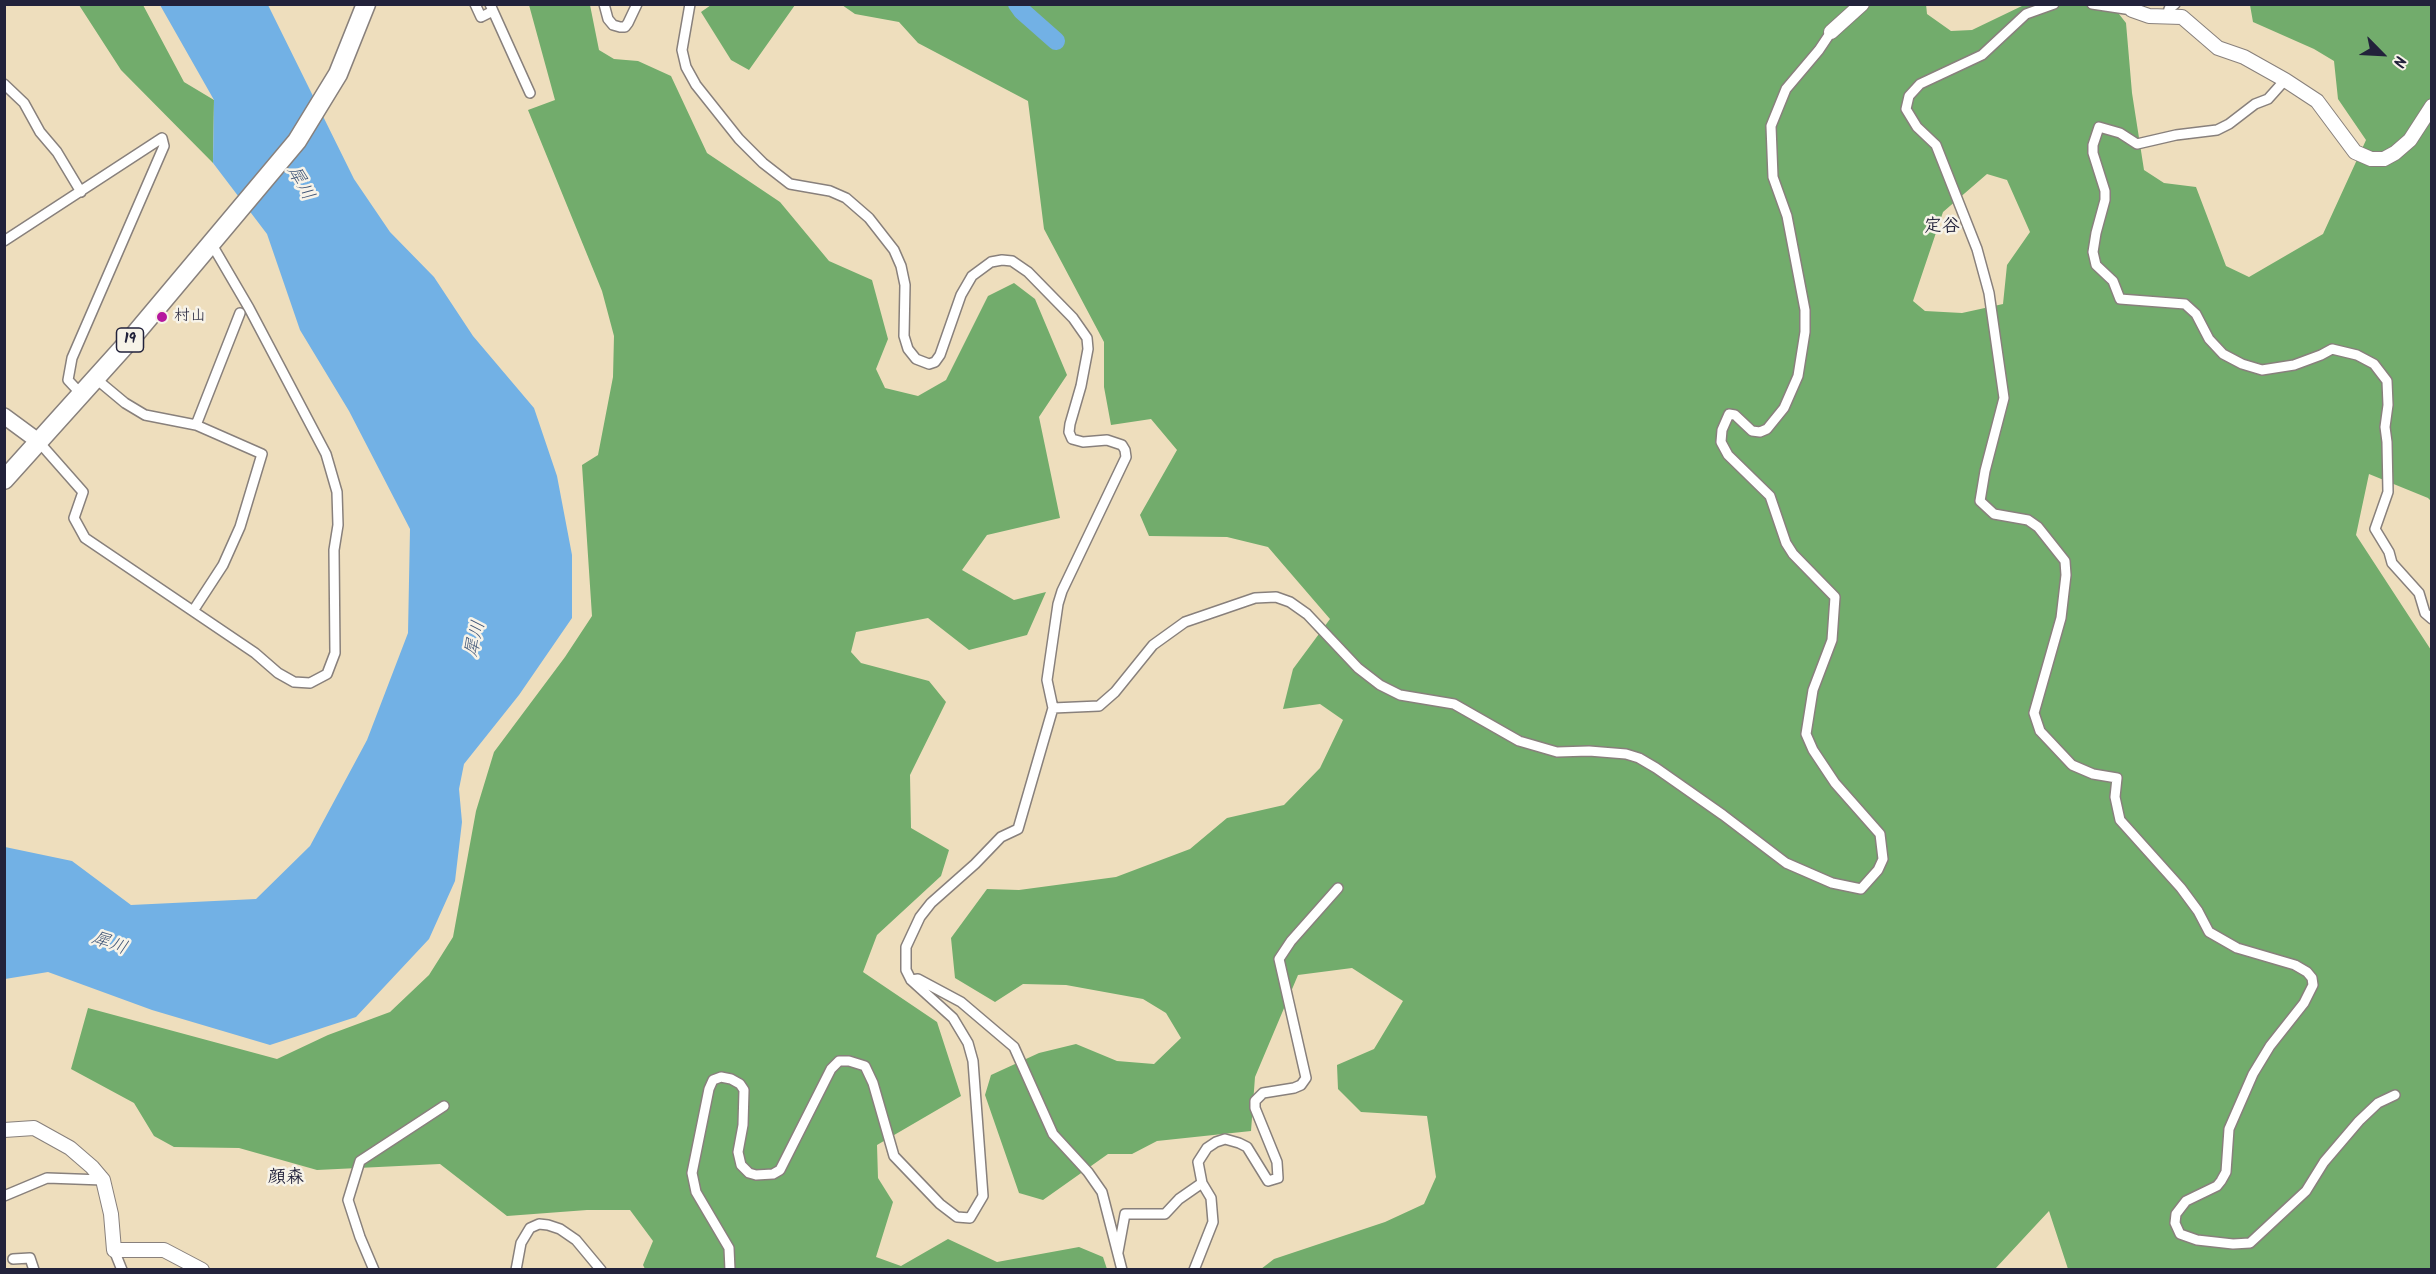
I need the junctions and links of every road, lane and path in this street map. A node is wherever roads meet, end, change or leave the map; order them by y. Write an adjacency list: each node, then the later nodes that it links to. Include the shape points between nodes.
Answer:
1 (366, 4): 19 (highway, 19, via 327,94 297,141)
2 (472, 4): 11 (street, via 481,17)
3 (604, 4): 4 (street, via 608,19 620,27 628,23)
4 (637, 4)
5 (690, 4): 30 (street, via 682,50 686,67 739,139 784,181 846,198 869,218 894,250 905,285 904,336 916,359 935,362 972,276 991,262 1002,260 1020,265 1084,331 1088,349 1069,432 1076,441 1107,440 1122,445 1125,457 1058,604 1047,680)
6 (1862, 4): 13 (street)
7 (2054, 4): 33 (street, via 2026,14 1982,55 1920,84 1909,96 1906,109 1917,127 1936,144 1977,249 1989,293 2004,398 1980,501 1994,514 2028,520 2038,527 2065,561 2061,618 2034,713 2040,731 2072,765 2117,778 2115,797 2120,820 2181,888 2209,932 2237,948 2295,965 2312,978 2313,986 2304,1004 2253,1074 2229,1129 2226,1172 2221,1181 2186,1201 2176,1214 2180,1234 2233,1245 2250,1243 2306,1191 2358,1121 2378,1103)
8 (2092, 4): 10 (street)
9 (2175, 4): 12 (street)
10 (2131, 7): 12 (street, via 2149,16)
11 (492, 8): 16 (street)
12 (2166, 17): 14 (street, via 2182,17 2218,48 2244,57)
13 (1831, 32): 30 (street, via 1786,89 1771,126 1773,177 1786,216 1805,310 1798,376 1784,408 1767,429 1752,431 1729,414 1721,442 1728,455 1770,496 1793,554 1835,597 1832,640 1813,690 1806,734 1835,783 1880,834 1883,859 1861,889 1832,884 1786,863 1639,758 1589,751 1557,752 1519,741 1454,704 1400,695 1358,668 1307,614 1276,597 1255,598 1185,622 1153,645 1099,706)
14 (2285, 80): 17 (street, via 2316,101 2355,152 2370,159 2384,159 2395,153 2410,140); 29 (street, via 2268,99 2217,130 2138,144 2099,127 2093,153 2105,200 2093,252 2096,265 2113,281 2120,299 2185,304 2223,354 2242,364 2262,370 2294,365 2332,349 2374,364 2387,381 2388,405 2388,492 2375,529 2392,563 2419,593 2425,613)
15 (4, 84): 18 (street, via 24,103)
16 (530, 93)
17 (2432, 106)
18 (81, 192): 20 (street); 23 (street, via 162,138 164,146 72,358 68,380)
19 (214, 240): 22 (highway, 19); 28 (street, via 326,454 338,492 335,653 327,674 310,683 294,682)
20 (4, 241)
21 (240, 314): 25 (street)
22 (95, 378): 23 (highway, 19); 25 (street, via 145,415)
23 (81, 394): 26 (highway, 19)
24 (4, 416): 26 (main road)
25 (196, 425): 28 (street, via 262,454 240,527 223,565)
26 (38, 441): 27 (highway, 19); 28 (street, via 83,492 74,518 85,538)
27 (4, 480)
28 (193, 611)
29 (2432, 620)
30 (1053, 708): 32 (street, via 1018,830 1001,837 920,917 906,947 906,970)
31 (1338, 888): 37 (street, via 1279,959 1306,1078 1301,1085 1263,1093 1255,1101 1277,1162 1278,1178 1268,1181 1247,1147 1225,1139 1207,1148 1198,1162)
32 (911, 980): 40 (street, via 918,979 961,1002 1014,1047 1053,1134 1102,1192); 48 (street, via 953,1018 968,1043 973,1061 983,1196 973,1214 963,1218 947,1211 894,1156 865,1066 839,1061 831,1069 780,1170 756,1176 745,1170 738,1152 744,1090 740,1084 721,1077 713,1080 709,1089 692,1173 696,1192 729,1248)
33 (2395, 1095)
34 (444, 1106): 45 (street, via 360,1161 348,1200)
35 (4, 1130): 36 (street, via 34,1128 70,1148)
36 (103, 1180): 38 (street, via 47,1178); 39 (street)
37 (1202, 1183): 40 (street, via 1165,1214 1125,1214); 50 (street, via 1211,1198 1213,1222)
38 (4, 1196)
39 (114, 1250): 43 (street); 44 (street, via 164,1250)
40 (1118, 1252): 49 (street)
41 (12, 1259): 42 (street, via 30,1258)
42 (34, 1269)
43 (122, 1269)
44 (202, 1269)
45 (374, 1269)
46 (516, 1269): 47 (street, via 521,1243 530,1228 539,1224 560,1229 576,1240)
47 (601, 1269)
48 (730, 1269)
49 (1122, 1269)
50 (1194, 1269)

